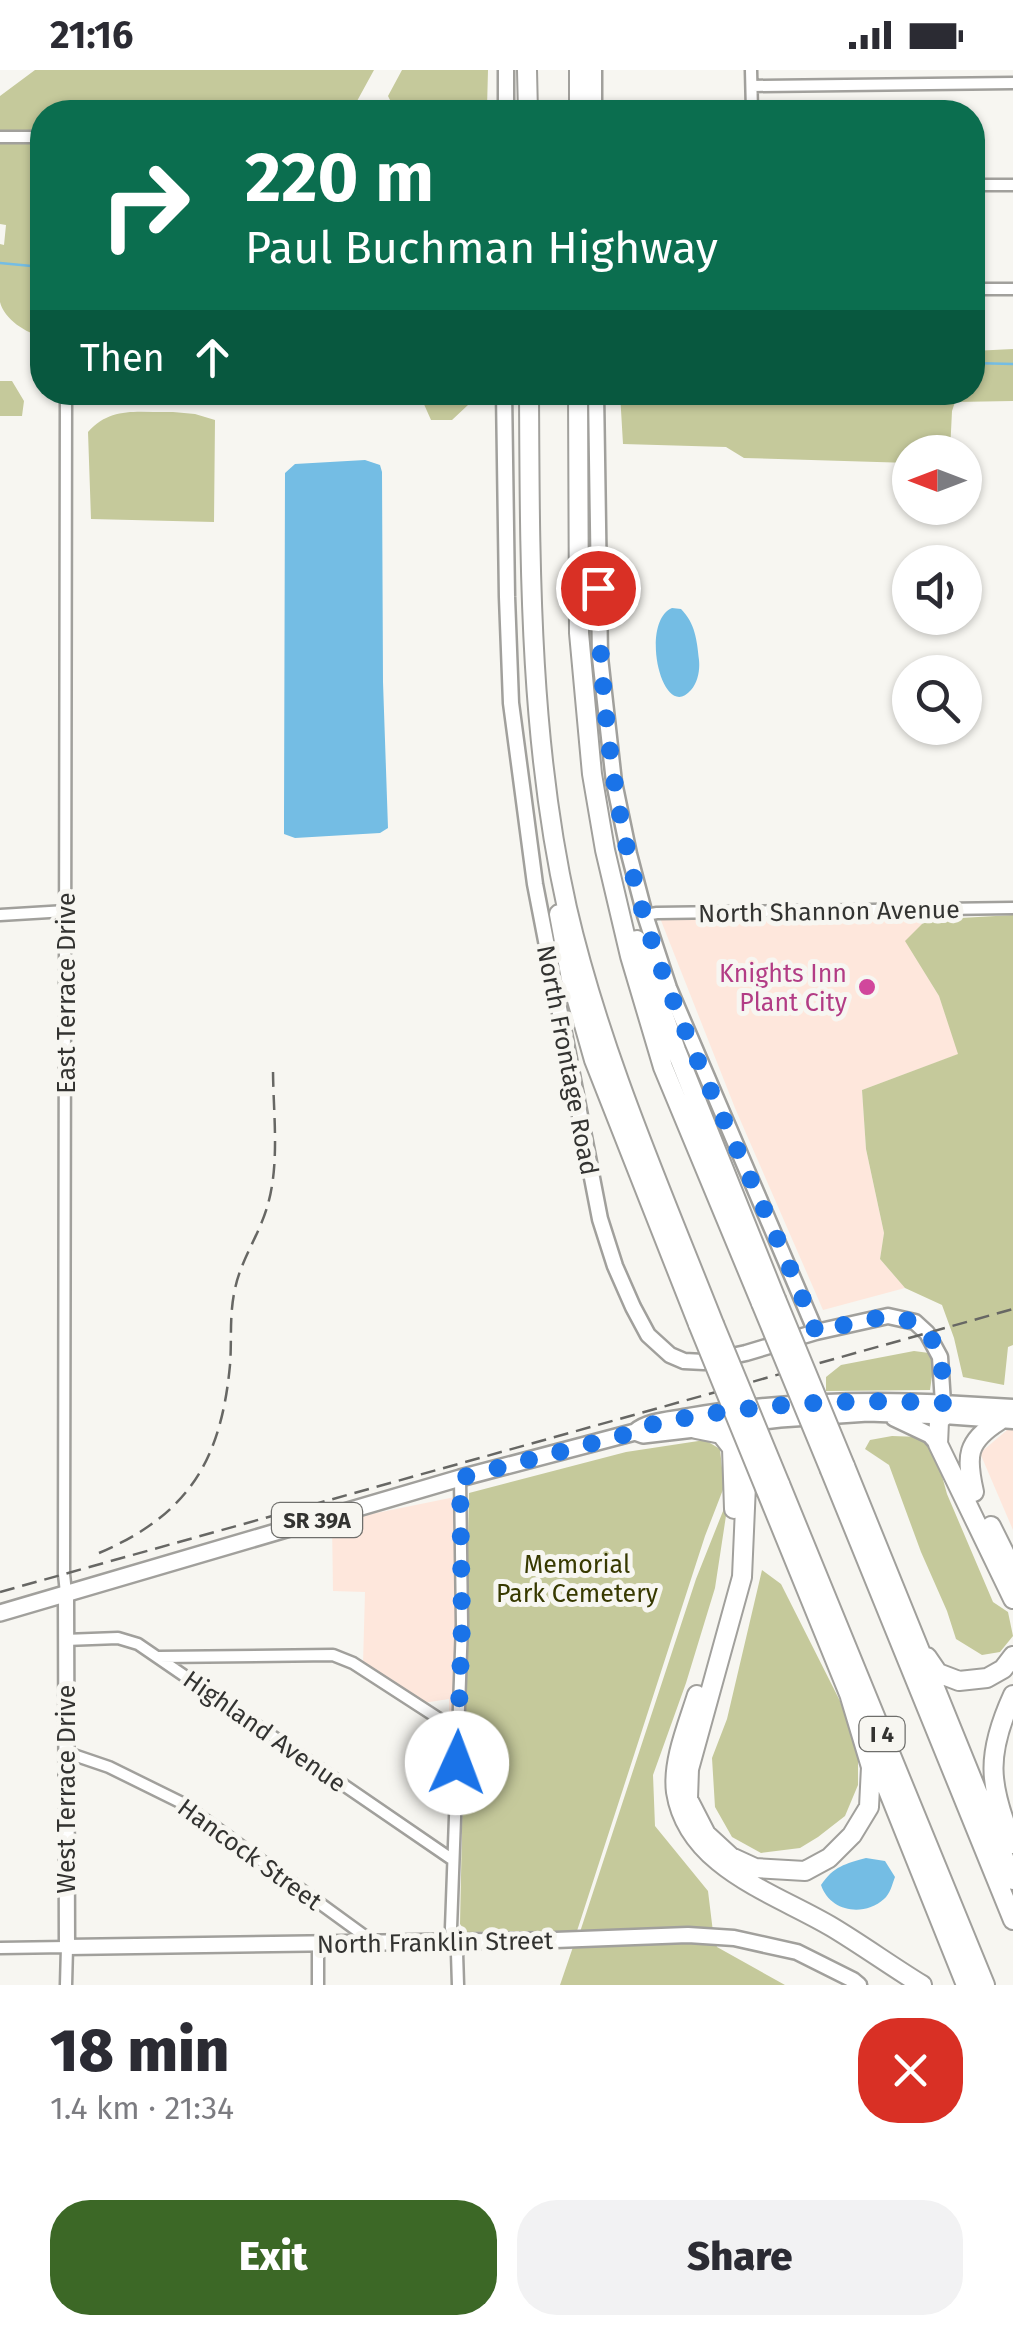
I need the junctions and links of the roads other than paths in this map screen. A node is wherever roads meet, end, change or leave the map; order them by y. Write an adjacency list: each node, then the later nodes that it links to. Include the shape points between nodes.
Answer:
1 (506, 70): 8 (street)
2 (528, 70): 9 (highway)
3 (578, 70): 10 (highway)
4 (594, 70): 11 (street)
5 (752, 70): 7 (street)
6 (1013, 83): 7 (street)
7 (752, 86): 12 (street)
8 (506, 100)
9 (528, 100)
10 (578, 100)
11 (594, 100)
12 (752, 100)
13 (0, 137): 14 (street)
14 (30, 137)
15 (1013, 185): 16 (street)
16 (985, 186)
17 (985, 289): 18 (street)
18 (1013, 289)
19 (66, 405): 25 (street, East Terrace Drive)
20 (504, 405): 28 (street, North Frontage Road, via 512,703 535,884 600,1219 615,1266 648,1335 684,1360 704,1362)
21 (529, 405): 41 (highway, I 4, bridge, via 532,638 541,752 567,908 599,1024 706,1324)
22 (578, 405): 39 (highway, I 4, bridge, via 579,633 592,774 630,956 663,1067)
23 (596, 405): 27 (street, via 600,656 614,782)
24 (1013, 908): 27 (street, North Shannon Avenue)
25 (66, 911): 26 (street); 44 (street, East Terrace Drive)
26 (0, 915)
27 (645, 916): 28 (street, via 685,1030)
28 (816, 1332): 30 (street, North Frontage Road, via 888,1316 916,1322 940,1357)
29 (1013, 1407): 30 (street, SR 39A)
30 (943, 1410): 31 (main road, SR 39A, via 854,1400); 32 (main road, SR 39A); 34 (street, SR 39A); 37 (highway); 42 (highway)
31 (783, 1412): 32 (main road, SR 39A); 33 (main road, SR 39A)
32 (876, 1412): 37 (main road, via 911,1424)
33 (731, 1417): 35 (main road, SR 39A); 36 (main road, SR 39A); 38 (highway); 52 (highway, via 746,1485 742,1577 689,1769 688,1799 706,1834 730,1857 755,1868 805,1870 829,1858 852,1834 870,1806 871,1767)
34 (1006, 1421): 42 (highway, via 984,1430 971,1447)
35 (696, 1429): 36 (main road, SR 39A); 38 (highway, via 721,1434)
36 (635, 1432): 40 (main road, SR 39A)
37 (938, 1444): 45 (highway)
38 (732, 1448): 68 (highway, via 735,1540 679,1757 682,1814 730,1871)
39 (837, 1468): 48 (highway); 58 (highway, I 4)
40 (460, 1478): 44 (main road, SR 39A); 53 (street)
41 (773, 1486): 52 (highway); 70 (highway, I 4)
42 (974, 1492): 43 (highway)
43 (1013, 1570)
44 (66, 1593): 46 (main road, SR 39A); 47 (street, West Terrace Drive)
45 (1013, 1599)
46 (0, 1613)
47 (66, 1640): 49 (street, Highland Avenue, via 118,1638); 54 (street, West Terrace Drive)
48 (918, 1645): 50 (highway, via 938,1673 959,1681 987,1678); 57 (highway)
49 (158, 1656): 53 (street, via 333,1655); 56 (street, Highland Avenue)
50 (1013, 1656)
51 (1013, 1695): 55 (highway, via 994,1746 994,1779)
52 (850, 1697): 69 (highway)
53 (458, 1731): 56 (street)
54 (65, 1752): 61 (street, Hancock Street, via 182,1802); 62 (street, West Terrace Drive)
55 (1013, 1844)
56 (452, 1860): 59 (street)
57 (1013, 1880)
58 (1013, 1920)
59 (454, 1942): 61 (street, North Franklin Street); 66 (street); 67 (street, North Franklin Street, via 734,1938 797,1952)
60 (318, 1943): 61 (street, North Franklin Street); 62 (street, North Franklin Street); 65 (street)
61 (374, 1943)
62 (66, 1947): 63 (street, North Franklin Street); 64 (street, West Terrace Drive)
63 (0, 1948)
64 (66, 1985)
65 (318, 1985)
66 (458, 1985)
67 (859, 1985)
68 (922, 1985)
69 (966, 1985)
70 (984, 1985)

